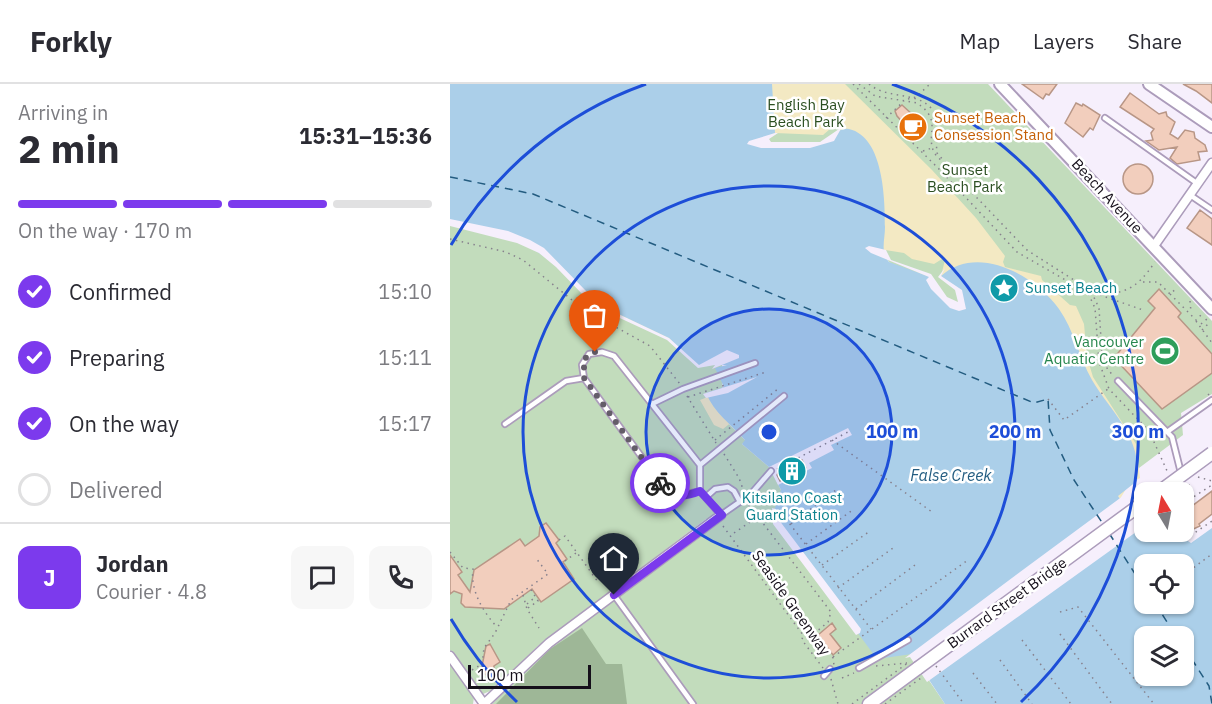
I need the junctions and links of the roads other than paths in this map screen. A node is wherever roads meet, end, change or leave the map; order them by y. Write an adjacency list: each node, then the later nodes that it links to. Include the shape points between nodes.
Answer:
1 (1000, 84): 9 (street, Beach Avenue)
2 (1149, 84): 4 (street)
3 (1106, 118): 6 (lane)
4 (1212, 127)
5 (1212, 163): 6 (street)
6 (1198, 184): 7 (street)
7 (1190, 195): 8 (lane); 9 (street)
8 (1212, 210)
9 (1154, 246): 10 (street, Beach Avenue)
10 (1207, 314)
11 (755, 363): 16 (lane)
12 (584, 378): 16 (lane, via 584,359 595,352 608,353); 17 (lane, via 566,381); 24 (lane, via 665,489 680,496)
13 (1118, 381): 18 (lane)
14 (784, 396): 20 (lane)
15 (1212, 400): 18 (lane)
16 (652, 404): 20 (lane)
17 (505, 424)
18 (1167, 432): 22 (lane, via 1174,442 1181,474)
19 (1212, 453): 23 (main road, bridge)
20 (700, 465): 24 (lane)
21 (771, 471): 26 (lane)
22 (1170, 482)
23 (1171, 482)
24 (700, 491): 25 (lane)
25 (706, 497): 26 (lane, via 715,489 728,487); 28 (lane)
26 (740, 502): 28 (lane)
27 (1134, 509): 35 (main road, Burrard Street Bridge, bridge)
28 (720, 517): 29 (street)
29 (614, 595): 33 (street, via 534,656); 34 (lane)
30 (909, 640): 32 (lane)
31 (450, 656): 33 (street)
32 (859, 668)
33 (484, 704)
34 (693, 704)
35 (869, 704)

